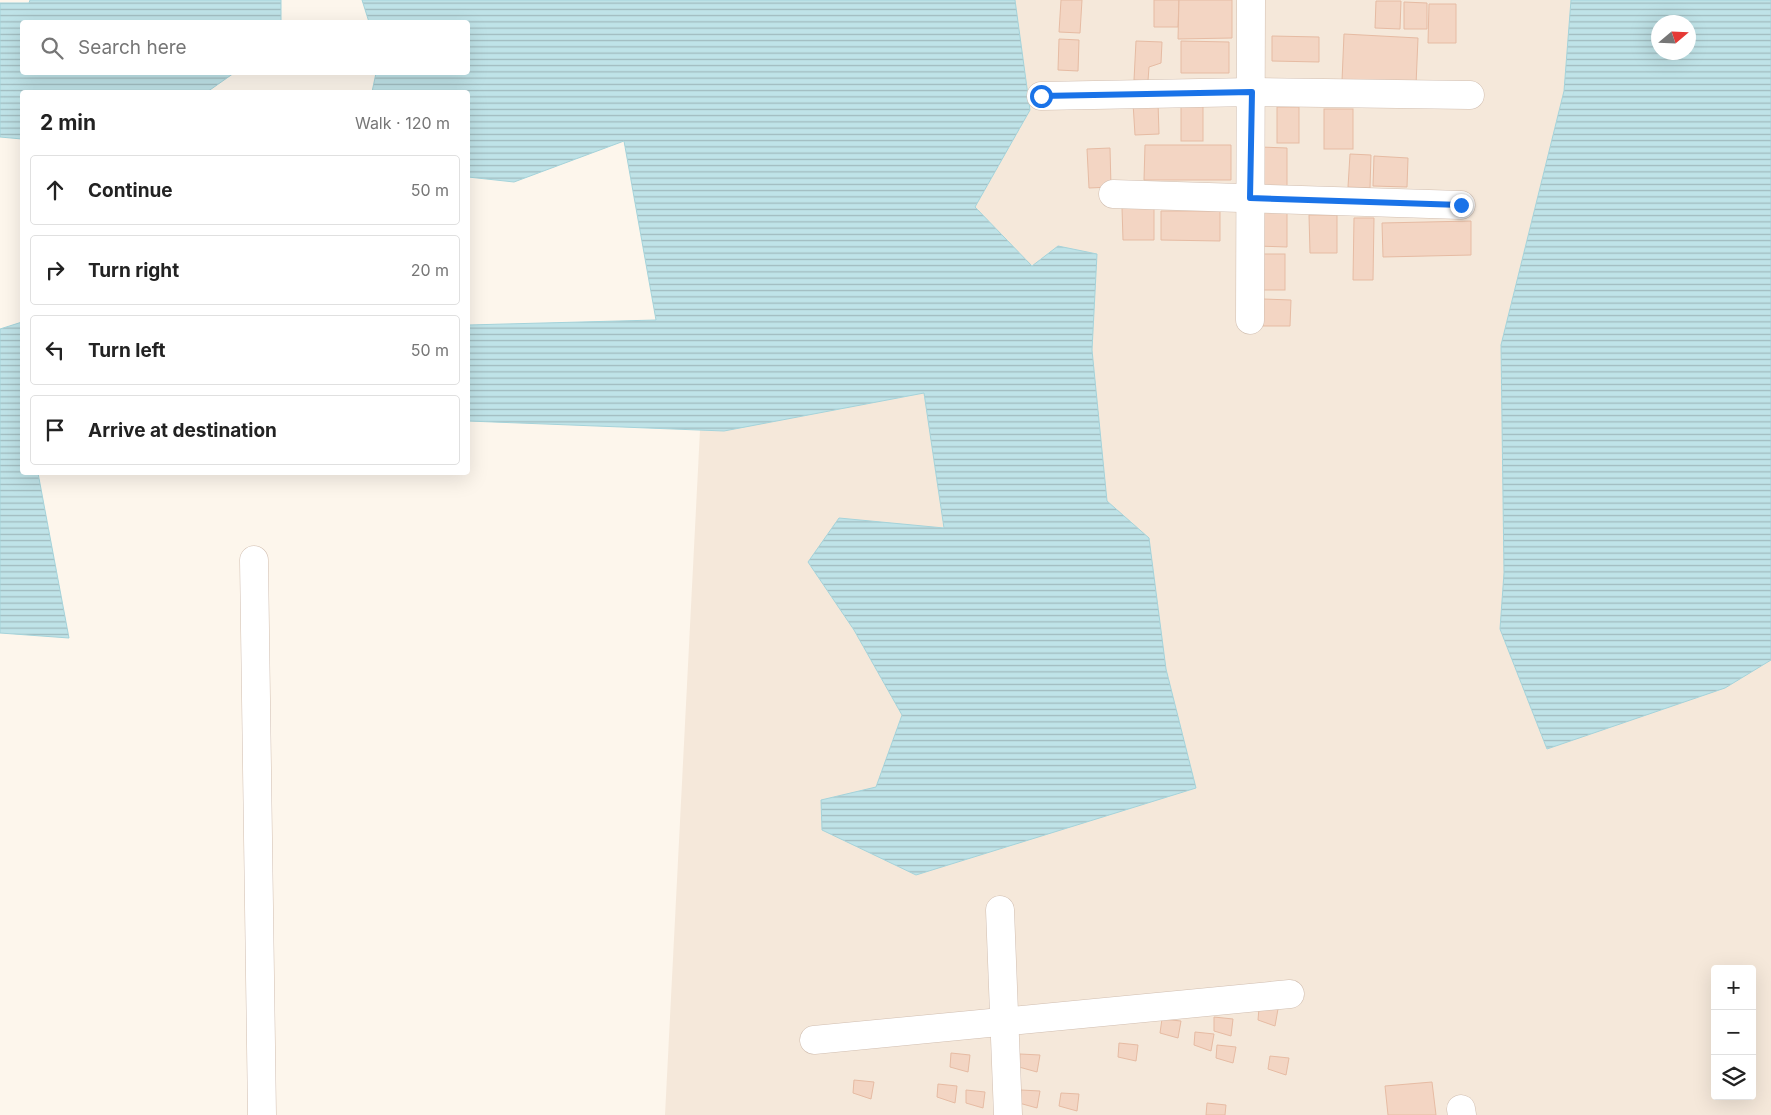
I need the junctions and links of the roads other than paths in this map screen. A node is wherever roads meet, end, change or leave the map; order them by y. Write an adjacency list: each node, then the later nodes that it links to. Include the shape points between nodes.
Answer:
1 (1250, 0): 2 (street)
2 (1252, 92): 3 (street); 4 (street); 6 (street)
3 (1470, 95)
4 (1041, 96)
5 (1113, 194): 6 (street)
6 (1250, 198): 7 (street); 8 (street)
7 (1461, 205)
8 (1250, 320)
9 (254, 560): 14 (street)
10 (1000, 910): 12 (street)
11 (1290, 994): 12 (street)
12 (1005, 1022): 13 (street); 15 (street)
13 (814, 1040)
14 (262, 1115)
15 (1008, 1115)

